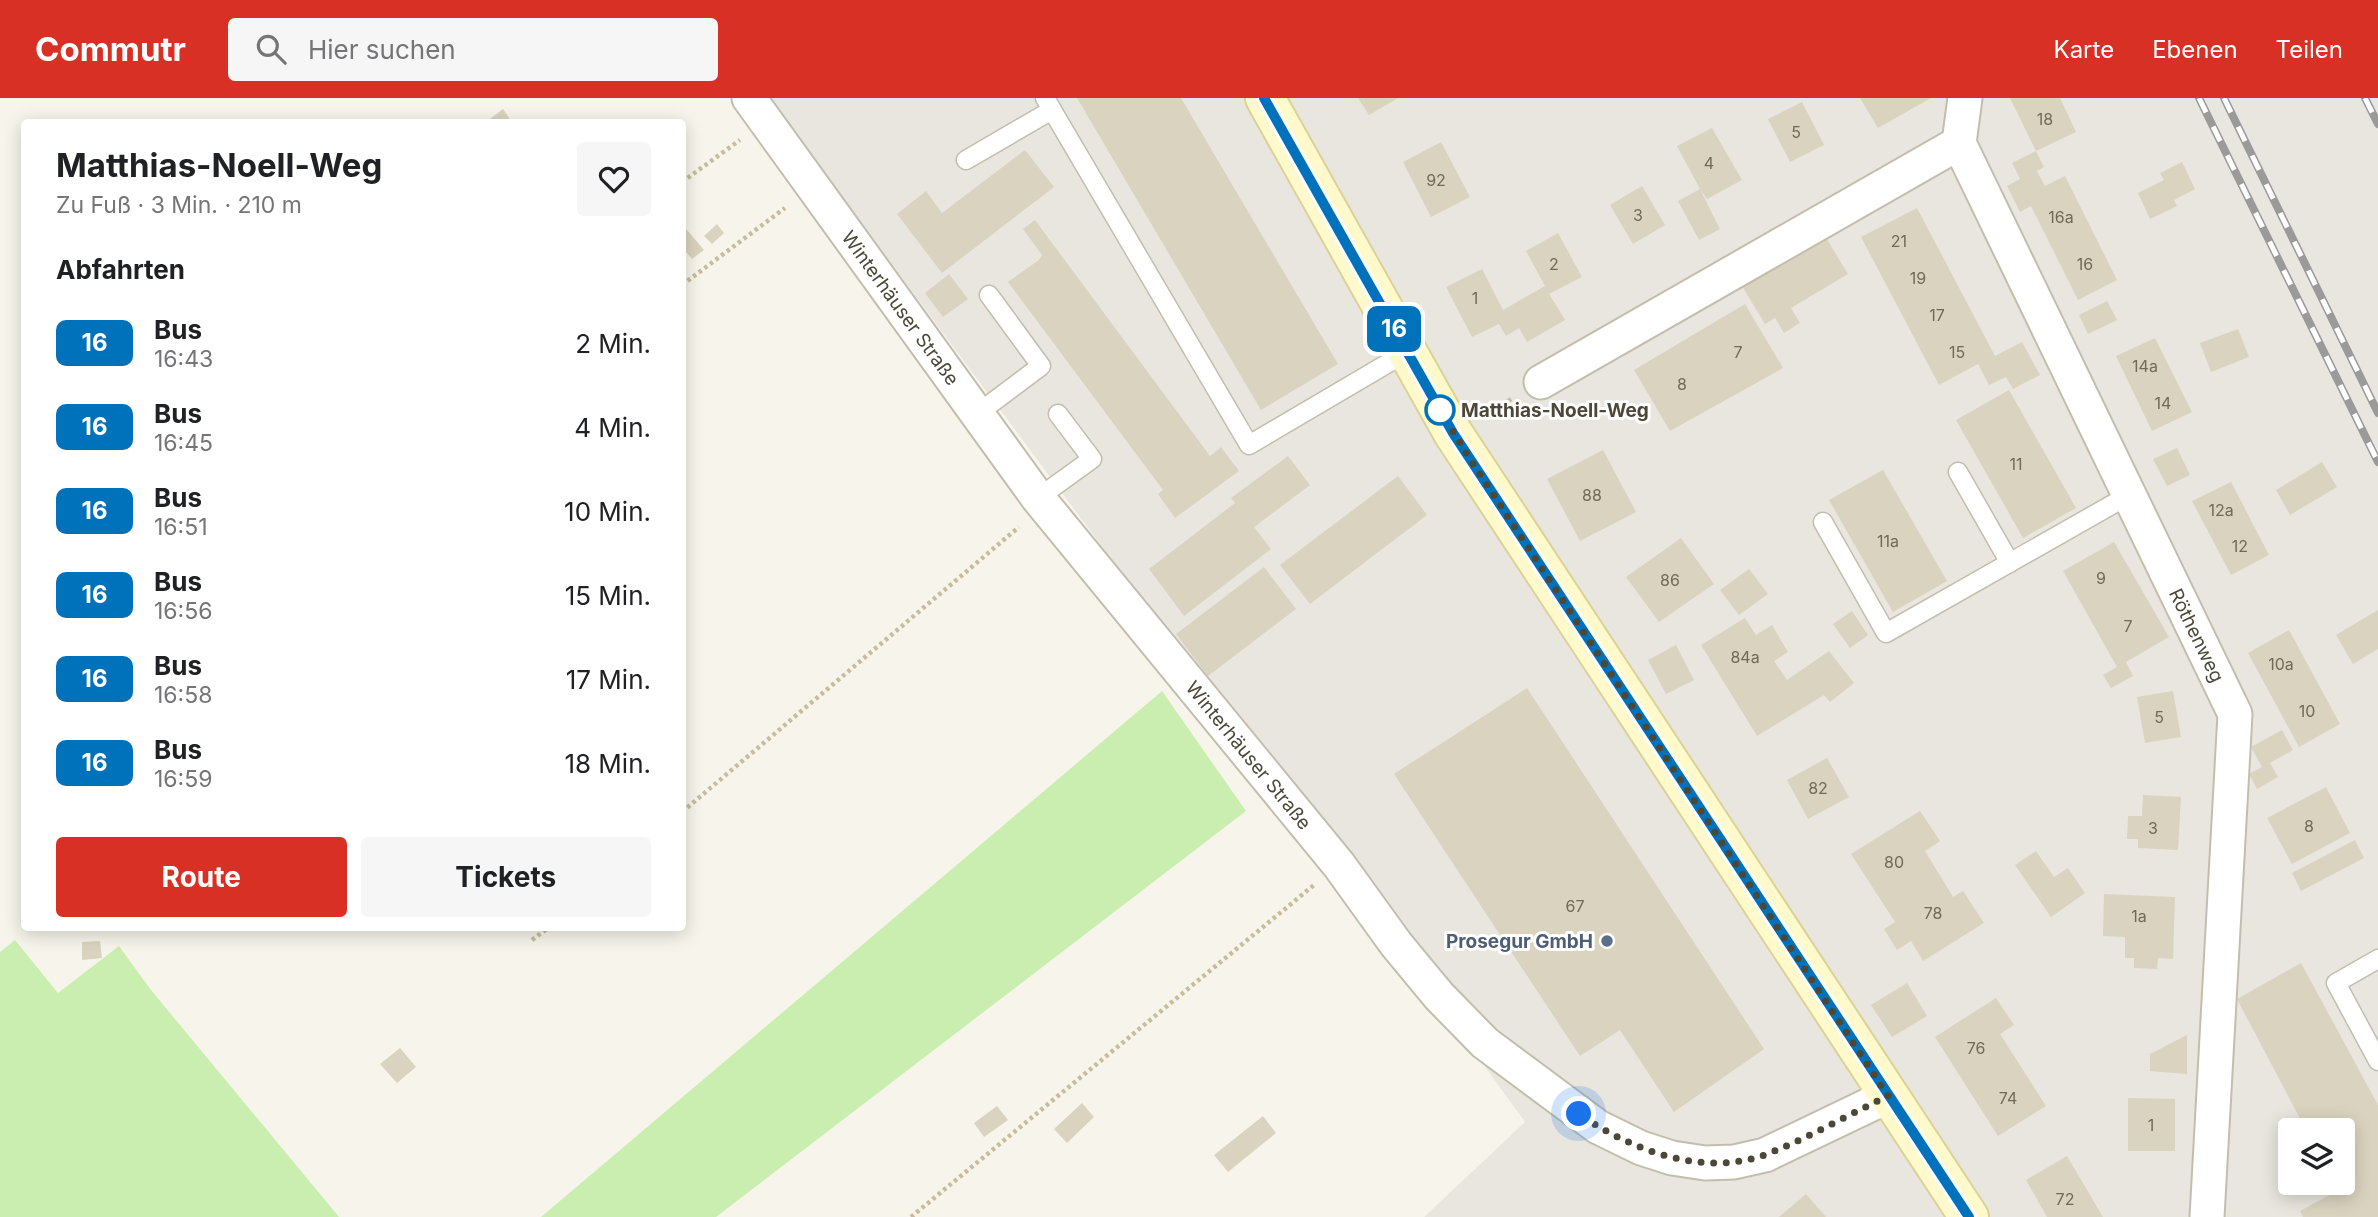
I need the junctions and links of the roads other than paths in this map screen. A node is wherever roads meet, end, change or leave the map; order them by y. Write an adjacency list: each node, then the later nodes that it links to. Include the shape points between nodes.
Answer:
1 (1265, 98): 8 (main road)
2 (1965, 98): 5 (street)
3 (1048, 104): 6 (lane); 8 (lane, via 1249,445)
4 (757, 109): 10 (street, Winterhäuser Straße)
5 (1959, 143): 9 (street); 13 (street, Röthenweg)
6 (966, 160)
7 (989, 295): 10 (lane, via 1041,366)
8 (1407, 352): 19 (main road, via 1453,433)
9 (1541, 382)
10 (977, 414): 14 (street, Winterhäuser Straße)
11 (1058, 414): 14 (lane, via 1091,459)
12 (1958, 472): 16 (lane)
13 (2129, 495): 16 (lane); 21 (street, Röthenweg, via 2235,714)
14 (1041, 502): 19 (street, Winterhäuser Straße, via 1339,864 1439,996 1485,1043 1598,1127 1672,1158 1734,1162 1765,1155)
15 (1823, 522): 16 (lane, via 1886,632)
16 (2010, 563)
17 (2378, 959): 18 (lane, via 2336,983)
18 (2378, 1061)
19 (1888, 1096): 20 (main road)
20 (1969, 1217)
21 (2207, 1217)

